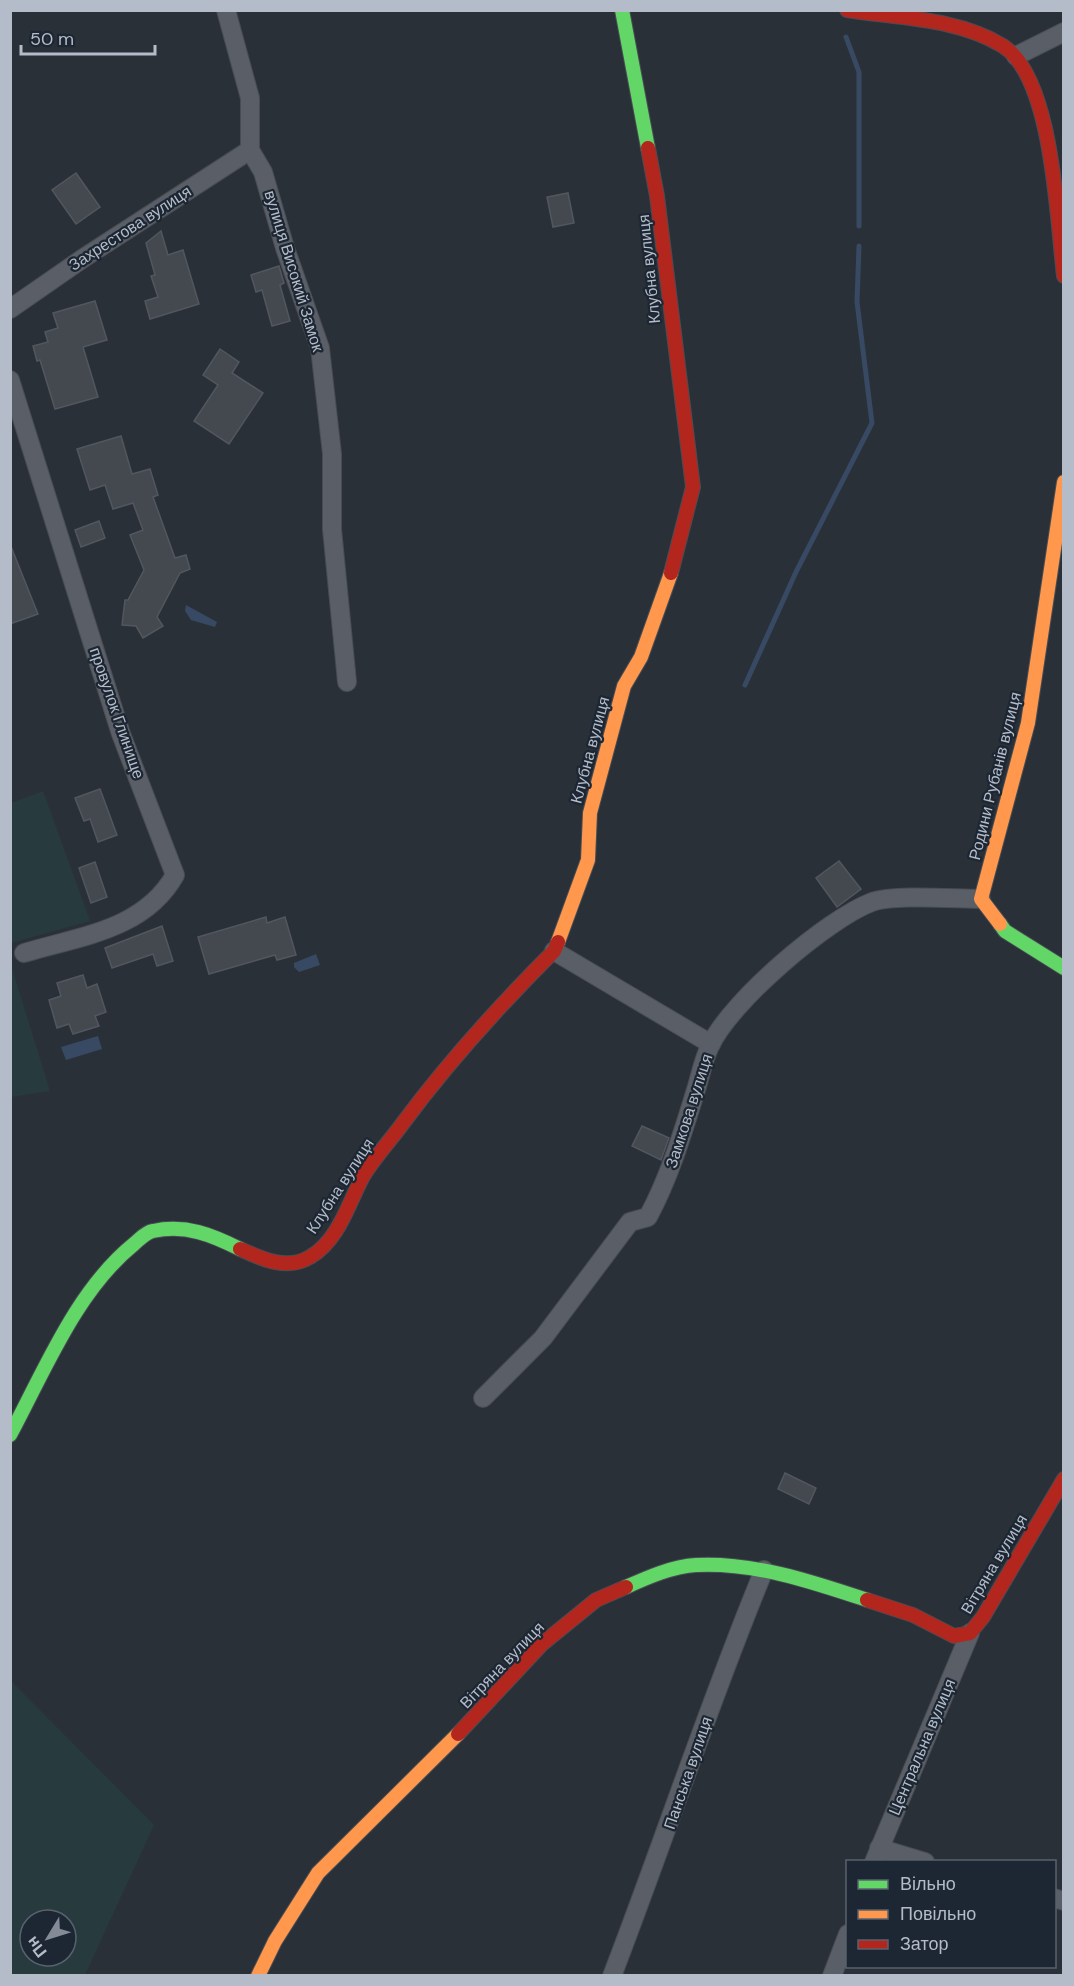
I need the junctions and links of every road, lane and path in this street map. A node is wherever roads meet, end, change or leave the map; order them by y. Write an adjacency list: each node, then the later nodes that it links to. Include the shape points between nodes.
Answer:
1 (226, 10): 6 (street, вулиця Високий Замок, via 250,98)
2 (622, 10): 13 (street, Клубна вулиця, via 657,196 693,487 663,598 641,657 624,686 590,813 588,860)
3 (847, 10): 5 (street, via 974,33 999,43)
4 (1064, 32): 5 (street)
5 (1016, 56): 7 (street, via 1035,92 1046,140)
6 (250, 150): 8 (street, Захрестова вулиця); 11 (street, вулиця Високий Замок, via 263,172 320,348 332,454 332,529)
7 (1064, 276)
8 (10, 309)
9 (10, 380): 14 (street, провулок Глинище, via 122,734 175,875 166,891 132,920)
10 (1064, 482): 12 (street, Родини Рубанів вулиця, via 1028,723)
11 (346, 682)
12 (981, 899): 15 (street, via 1005,932); 16 (street, Замкова вулиця, via 873,902 822,930 790,956 732,1016)
13 (554, 951): 16 (street); 18 (street, Клубна вулиця, via 494,1011 405,1120 363,1177 327,1243 309,1258 267,1262 205,1232 177,1228 150,1231 122,1254 96,1285 69,1326)
14 (24, 953)
15 (1064, 968)
16 (711, 1044): 17 (street, Замкова вулиця, via 662,1191 648,1216 630,1222 543,1338)
17 (483, 1398)
18 (10, 1435)
19 (1064, 1479): 21 (street, Вітряна вулиця)
20 (764, 1570): 21 (street, Вітряна вулиця, via 913,1615 954,1636); 25 (street, Вітряна вулиця, via 695,1565 644,1579 596,1600 551,1636 427,1767 318,1873); 26 (street, Панська вулиця, via 723,1669 668,1831)
21 (970, 1633): 22 (street, Центральна вулиця)
22 (877, 1855): 23 (street)
23 (911, 1860)
24 (846, 1939): 27 (street)
25 (258, 1976)
26 (612, 1976)
27 (832, 1976)

